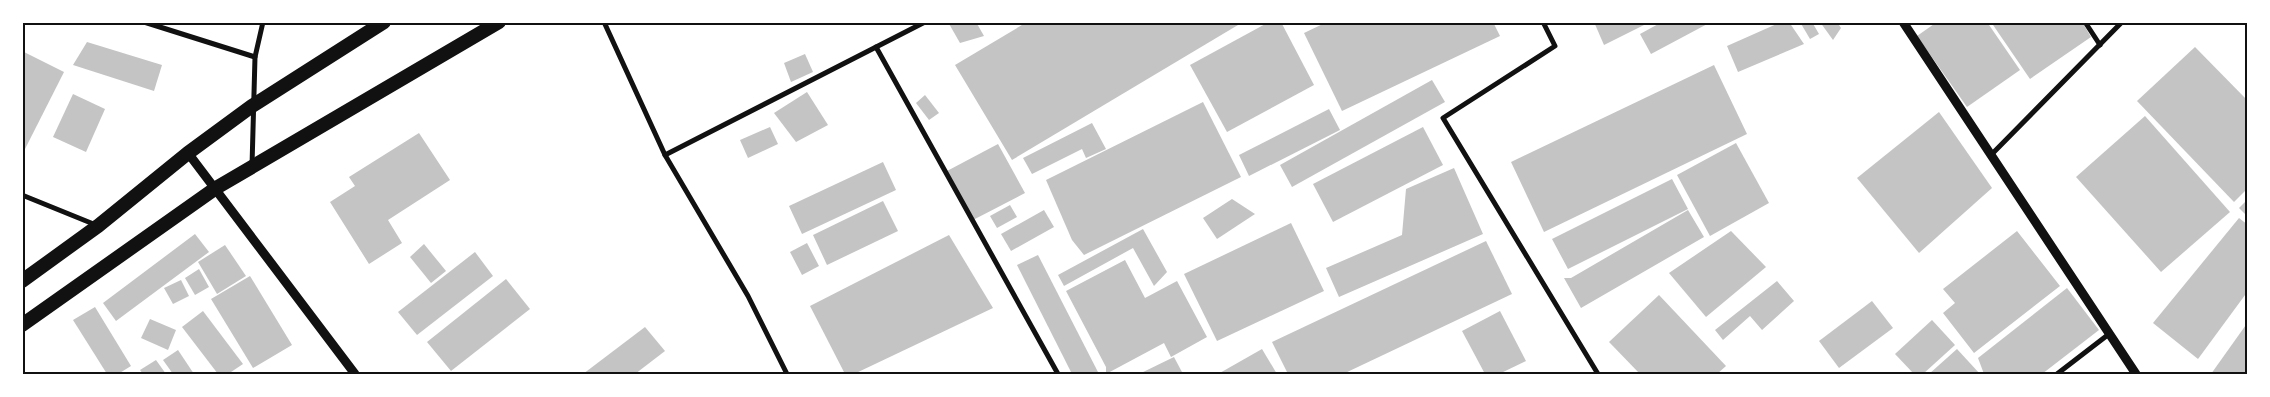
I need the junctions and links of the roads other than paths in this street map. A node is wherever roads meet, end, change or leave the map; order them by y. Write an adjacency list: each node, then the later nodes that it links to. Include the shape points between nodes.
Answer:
1 (144, 22): 13 (street)
2 (263, 22): 13 (street)
3 (384, 22): 14 (highway)
4 (499, 22): 18 (highway)
5 (604, 22): 16 (street)
6 (925, 22): 12 (street)
7 (1543, 22): 28 (street, via 1555,46 1443,118)
8 (1903, 22): 17 (street)
9 (2085, 22): 11 (street)
10 (2122, 22): 11 (street)
11 (2100, 45): 17 (street)
12 (876, 48): 16 (street); 27 (street)
13 (255, 57): 14 (street)
14 (252, 106): 15 (highway); 18 (street)
15 (188, 153): 19 (street); 21 (highway)
16 (665, 155): 26 (street, via 748,296)
17 (1991, 155): 24 (street)
18 (252, 167): 19 (highway)
19 (216, 188): 23 (highway); 25 (street)
20 (22, 195): 21 (street)
21 (98, 226): 22 (highway)
22 (22, 281)
23 (22, 326)
24 (2109, 334): 29 (street); 30 (street)
25 (354, 374)
26 (787, 374)
27 (1058, 374)
28 (1598, 374)
29 (2058, 374)
30 (2136, 374)

